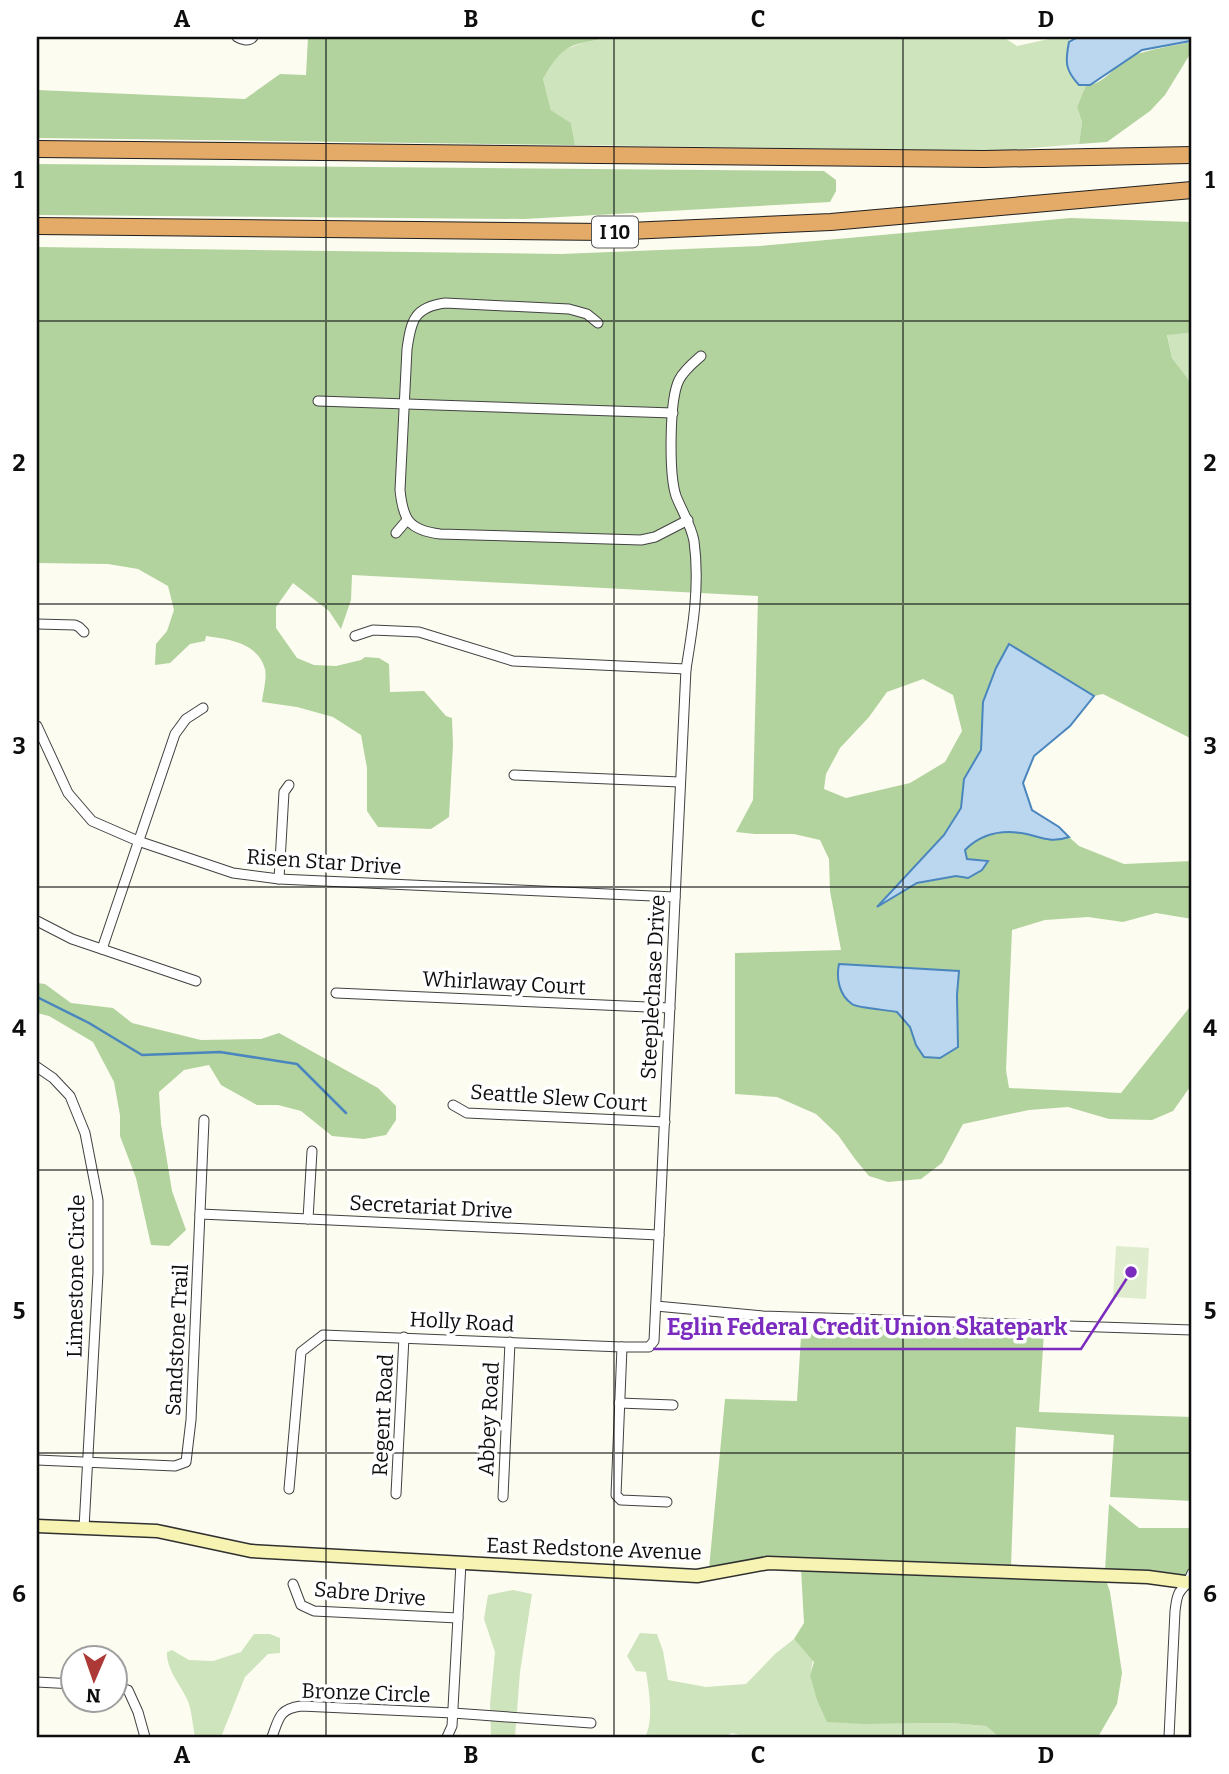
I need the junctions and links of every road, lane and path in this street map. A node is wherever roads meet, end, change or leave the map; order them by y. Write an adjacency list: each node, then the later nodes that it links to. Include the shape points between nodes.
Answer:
1 (237, 37): 2 (street)
2 (253, 37)
3 (37, 149): 4 (highway, via 984,159)
4 (1192, 155)
5 (1192, 190): 6 (highway, I 10, via 831,222 606,232)
6 (37, 226)
7 (598, 323): 10 (street, via 569,309 431,305 419,312 410,330)
8 (701, 356): 11 (street, Steeplechase Drive, via 679,380)
9 (318, 401): 10 (street)
10 (405, 403): 11 (street); 12 (street, via 400,490)
11 (673, 413): 13 (street, Steeplechase Drive, via 671,474)
12 (407, 520): 13 (street, via 426,532 440,534 641,540); 14 (street)
13 (688, 520): 18 (street, Steeplechase Drive, via 696,570)
14 (396, 533)
15 (37, 624): 16 (street, via 75,625)
16 (84, 632)
17 (355, 636): 18 (street, via 373,630 419,632 513,661)
18 (686, 669): 22 (street, Steeplechase Drive)
19 (203, 708): 24 (street, via 186,719 175,734)
20 (37, 726): 24 (street, Risen Star Drive, via 68,793 92,821)
21 (514, 775): 22 (street)
22 (681, 782): 26 (street, Steeplechase Drive)
23 (289, 785): 25 (street, via 284,792)
24 (138, 841): 25 (street, Risen Star Drive, via 233,873); 28 (street)
25 (279, 878): 26 (street, Risen Star Drive)
26 (675, 897): 31 (street, Steeplechase Drive)
27 (37, 921): 28 (street)
28 (102, 949): 29 (street)
29 (196, 981)
30 (336, 993): 31 (street, Whirlaway Court)
31 (670, 1008): 35 (street, Steeplechase Drive)
32 (37, 1067): 48 (street, Limestone Circle, via 70,1096 85,1133 98,1200)
33 (453, 1105): 35 (street, Seattle Slew Court, via 467,1113)
34 (204, 1120): 37 (street, Sandstone Trail)
35 (665, 1122): 39 (street, Steeplechase Drive)
36 (312, 1151): 38 (street)
37 (200, 1214): 38 (street, Secretariat Drive); 48 (street, Sandstone Trail, via 186,1462 175,1466)
38 (308, 1219): 39 (street, Secretariat Drive)
39 (659, 1235): 40 (street, Steeplechase Drive)
40 (656, 1306): 41 (street, via 763,1316); 44 (street, Holly Road, via 654,1341 649,1347)
41 (1192, 1330)
42 (404, 1337): 43 (street, Holly Road); 49 (street, Holly Road, via 323,1335 301,1352); 50 (street, Regent Road)
43 (510, 1342): 44 (street, Holly Road); 51 (street, Abbey Road)
44 (622, 1348): 45 (street)
45 (620, 1403): 46 (street); 52 (street, via 616,1495 621,1500)
46 (673, 1405)
47 (37, 1460): 48 (street)
48 (88, 1462): 54 (street, Limestone Circle)
49 (289, 1489)
50 (396, 1494)
51 (503, 1497)
52 (667, 1502)
53 (37, 1525): 54 (street, East Redstone Avenue)
54 (84, 1528): 55 (street, East Redstone Avenue, via 158,1531 251,1551)
55 (461, 1563): 56 (street, East Redstone Avenue, via 697,1576 768,1563); 58 (street)
56 (1191, 1580): 67 (street, via 1177,1597 1175,1611)
57 (293, 1584): 58 (street, Sabre Drive, via 301,1605 314,1611)
58 (458, 1618): 62 (street)
59 (37, 1682): 60 (street)
60 (60, 1683)
61 (130, 1694): 64 (street)
62 (453, 1713): 63 (street); 65 (street, Bronze Circle, via 301,1706 288,1708); 66 (street, Bronze Circle)
63 (591, 1723)
64 (145, 1737)
65 (272, 1737)
66 (447, 1737)
67 (1169, 1737)

